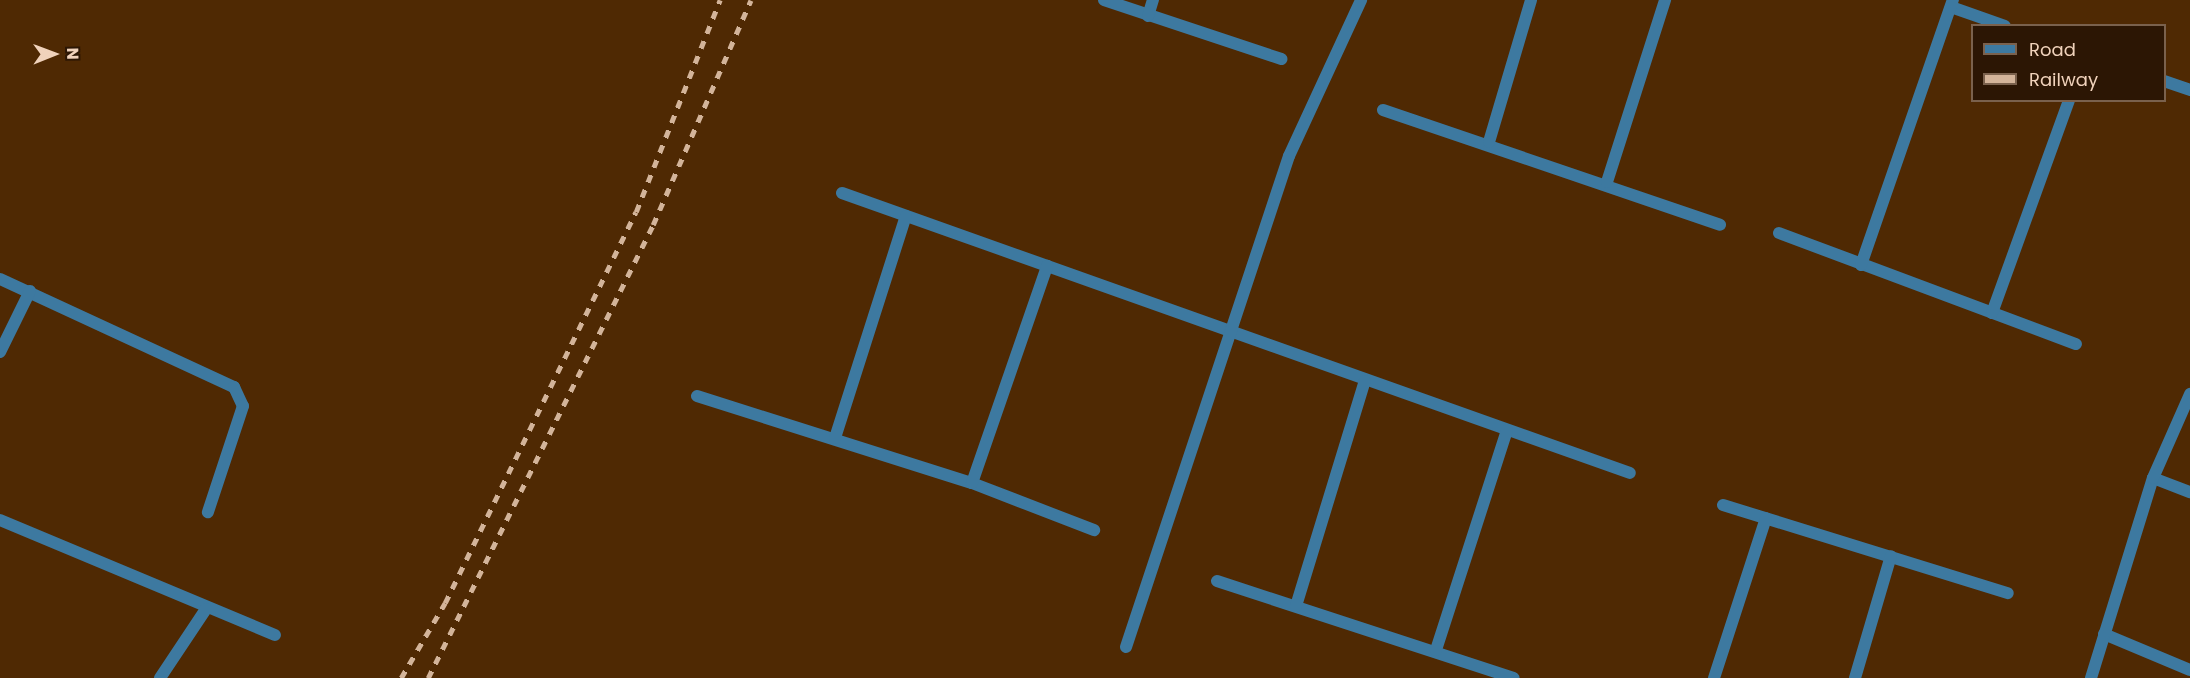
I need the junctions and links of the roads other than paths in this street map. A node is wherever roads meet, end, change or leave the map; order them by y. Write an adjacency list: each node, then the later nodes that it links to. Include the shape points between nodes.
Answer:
1 (1104, 0): 7 (street)
2 (1154, 0): 7 (street)
3 (1360, 0): 25 (street, via 1289,156)
4 (1531, 0): 14 (street)
5 (1665, 0): 15 (street)
6 (1952, 3): 8 (street); 20 (street)
7 (1148, 16): 9 (street)
8 (2000, 24)
9 (1281, 59)
10 (2166, 82): 11 (street)
11 (2190, 90)
12 (2068, 102): 24 (street)
13 (1383, 110): 14 (street)
14 (1489, 142): 15 (street)
15 (1607, 182): 18 (street)
16 (842, 193): 17 (street)
17 (906, 216): 21 (street); 32 (street)
18 (1720, 225)
19 (1779, 233): 20 (street)
20 (1861, 265): 24 (street)
21 (1047, 266): 25 (street); 35 (street)
22 (0, 279): 23 (street)
23 (30, 291): 27 (street); 38 (street, via 234,387 243,405)
24 (1992, 313): 26 (street)
25 (1230, 330): 28 (street); 49 (street)
26 (2076, 344)
27 (0, 352)
28 (1365, 381): 31 (street); 45 (street)
29 (2190, 394): 34 (street)
30 (697, 396): 32 (street)
31 (1507, 430): 33 (street); 50 (street)
32 (834, 438): 35 (street)
33 (1630, 473)
34 (2152, 478): 36 (street); 47 (street)
35 (972, 483): 41 (street)
36 (2190, 492)
37 (1723, 505): 39 (street)
38 (208, 512)
39 (1766, 518): 42 (street); 54 (street)
40 (0, 520): 46 (street)
41 (1094, 530)
42 (1891, 556): 44 (street); 55 (street)
43 (1217, 581): 45 (street)
44 (2008, 593)
45 (1296, 606): 50 (street)
46 (206, 609): 48 (street); 52 (street)
47 (2104, 634): 51 (street); 56 (street)
48 (275, 635)
49 (1126, 647)
50 (1436, 650): 53 (street)
51 (2190, 670)
52 (160, 678)
53 (1514, 678)
54 (1714, 678)
55 (1855, 678)
56 (2091, 678)

